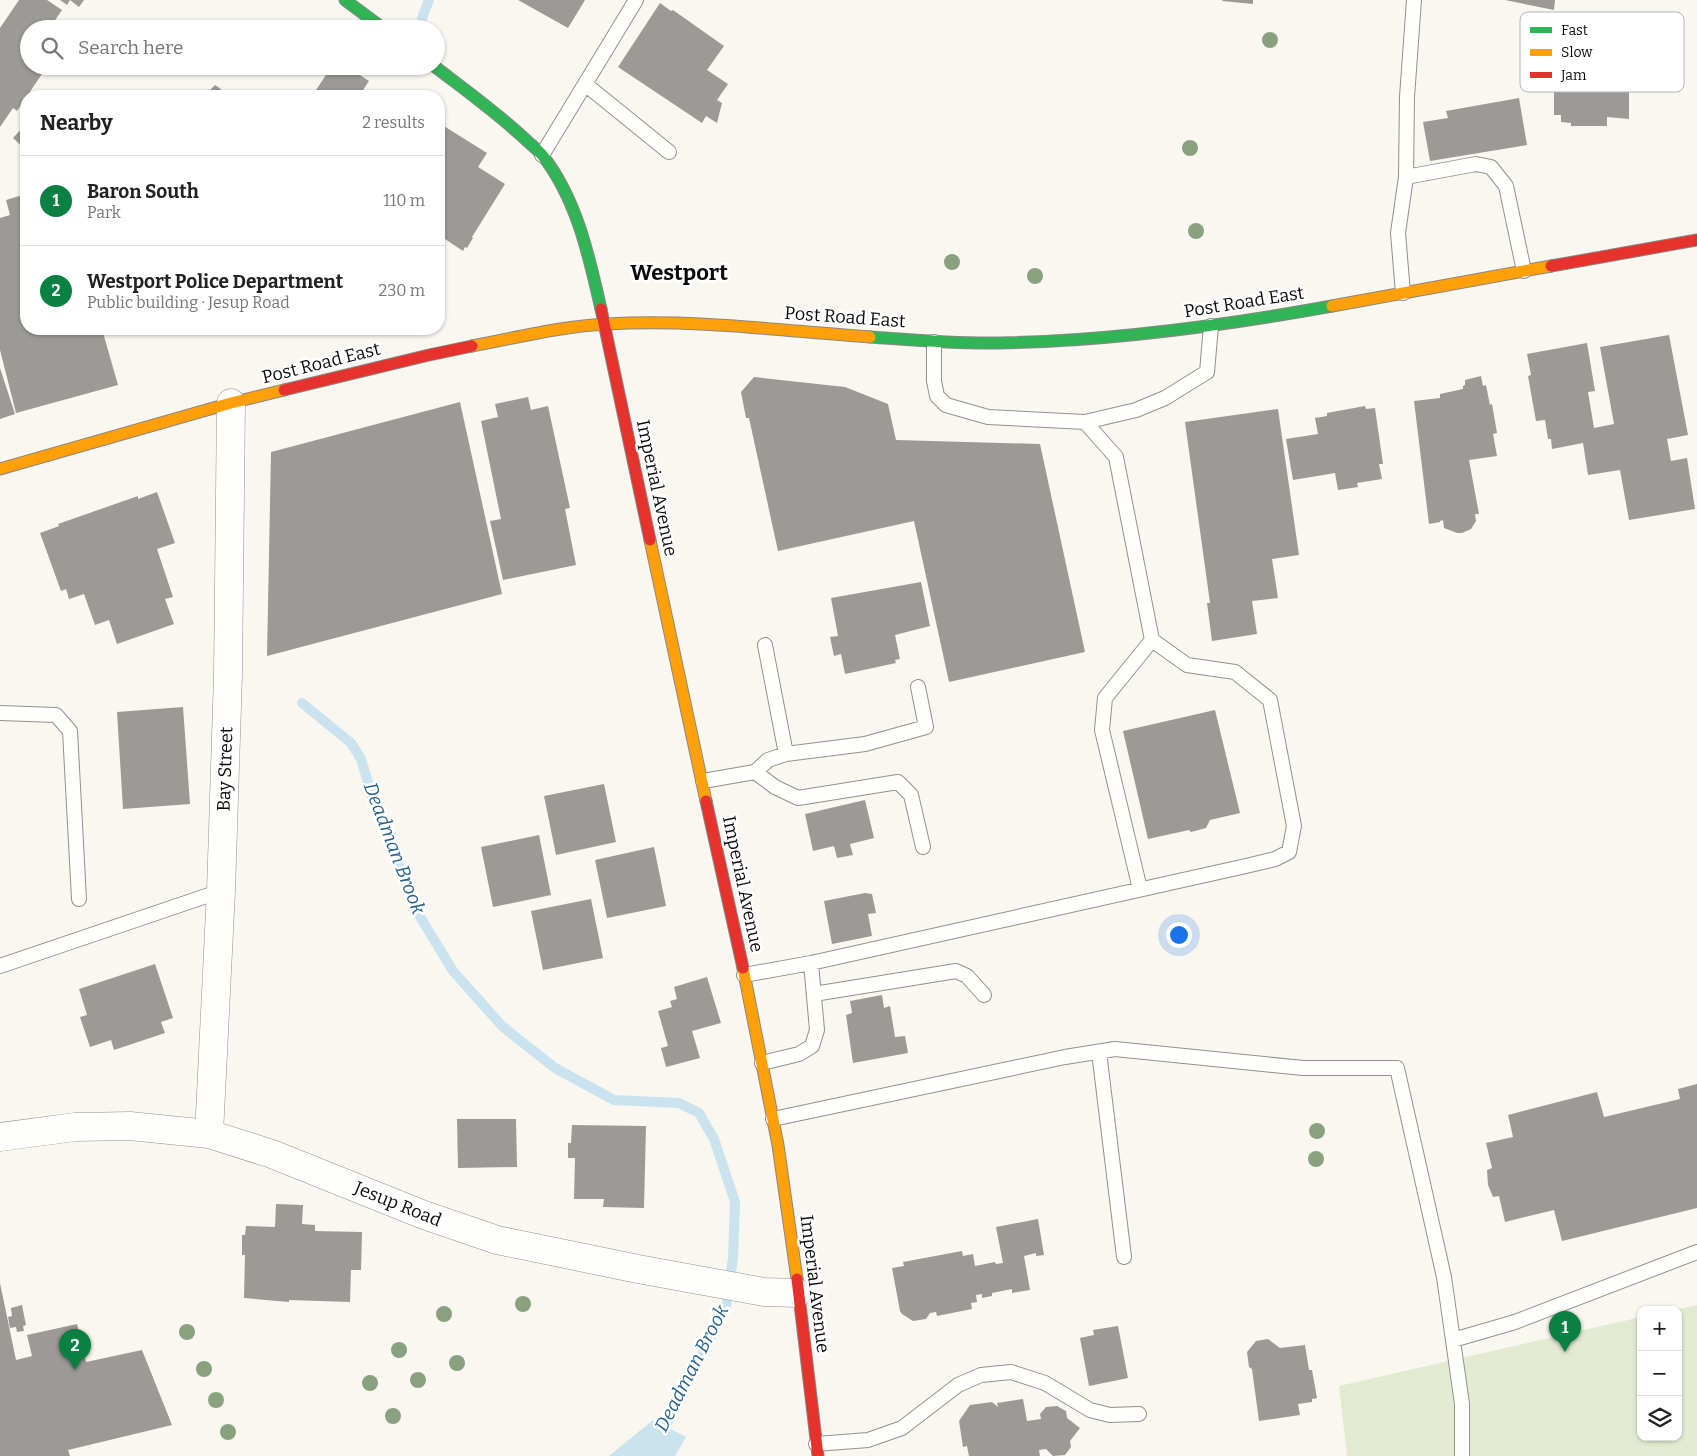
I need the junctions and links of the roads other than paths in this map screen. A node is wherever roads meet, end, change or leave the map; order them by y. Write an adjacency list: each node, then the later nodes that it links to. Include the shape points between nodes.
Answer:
1 (345, 0): 4 (main road)
2 (636, 0): 6 (lane)
3 (1414, 0): 9 (lane, via 1407,98)
4 (372, 20)
5 (445, 75): 8 (main road, Imperial Avenue, via 509,124)
6 (585, 84): 7 (lane); 8 (lane)
7 (669, 152)
8 (542, 155): 13 (main road, Imperial Avenue, via 557,177 574,213 586,246)
9 (1406, 177): 11 (lane, via 1476,164 1491,167 1506,186); 12 (lane, via 1398,232)
10 (1697, 240): 11 (main road, Post Road East)
11 (1524, 271): 12 (main road, Post Road East)
12 (1403, 294): 14 (main road, Post Road East)
13 (605, 324): 15 (main road, Post Road East, via 666,322); 16 (main road, Post Road East, via 539,333 430,355); 25 (main road, Imperial Avenue)
14 (1211, 326): 15 (main road, Post Road East, via 1062,341); 17 (lane, via 1207,372 1165,398 1136,410)
15 (934, 342): 17 (lane, via 934,381 937,396 946,405 988,417)
16 (231, 403): 18 (main road, Post Road East); 28 (street, Bay Street, via 228,675)
17 (1085, 422): 19 (lane, via 1116,457)
18 (0, 468)
19 (1152, 640): 27 (lane, via 1105,698 1102,730); 27 (lane, via 1187,665 1235,672 1270,700 1294,826 1289,852 1275,859)
20 (765, 645): 23 (lane)
21 (918, 687): 23 (lane, via 926,727 864,744)
22 (0, 713): 29 (lane, via 56,715 70,731)
23 (786, 754): 24 (lane, via 768,760)
24 (755, 772): 25 (lane); 26 (lane, via 798,798 898,782 911,794)
25 (703, 781): 32 (main road, Imperial Avenue)
26 (923, 847)
27 (1140, 889): 30 (lane)
28 (220, 891): 31 (lane); 38 (street, Bay Street)
29 (79, 899)
30 (811, 963): 32 (lane); 33 (lane)
31 (0, 966)
32 (744, 975): 36 (main road, Imperial Avenue)
33 (814, 994): 34 (lane, via 956,971 967,976); 36 (lane, via 817,1030 812,1046 798,1054)
34 (984, 995)
35 (1099, 1052): 37 (lane); 41 (lane); 43 (lane, via 1115,1049 1164,1052 1303,1068 1397,1068 1444,1277)
36 (762, 1063): 37 (main road, Imperial Avenue)
37 (773, 1119): 42 (main road, Imperial Avenue)
38 (209, 1134): 39 (street, Jesup Road, via 130,1126 66,1128); 42 (street, Jesup Road, via 272,1154 424,1215 497,1240 764,1292)
39 (0, 1137)
40 (1697, 1252): 43 (lane, via 1515,1322)
41 (1124, 1257)
42 (798, 1293): 45 (main road, Imperial Avenue)
43 (1453, 1340): 46 (lane, via 1462,1404)
44 (1139, 1414): 45 (lane, via 1110,1415 1090,1410 1045,1383 1011,1372 981,1375 958,1385 902,1428 868,1440)
45 (817, 1450)
46 (1462, 1456)

